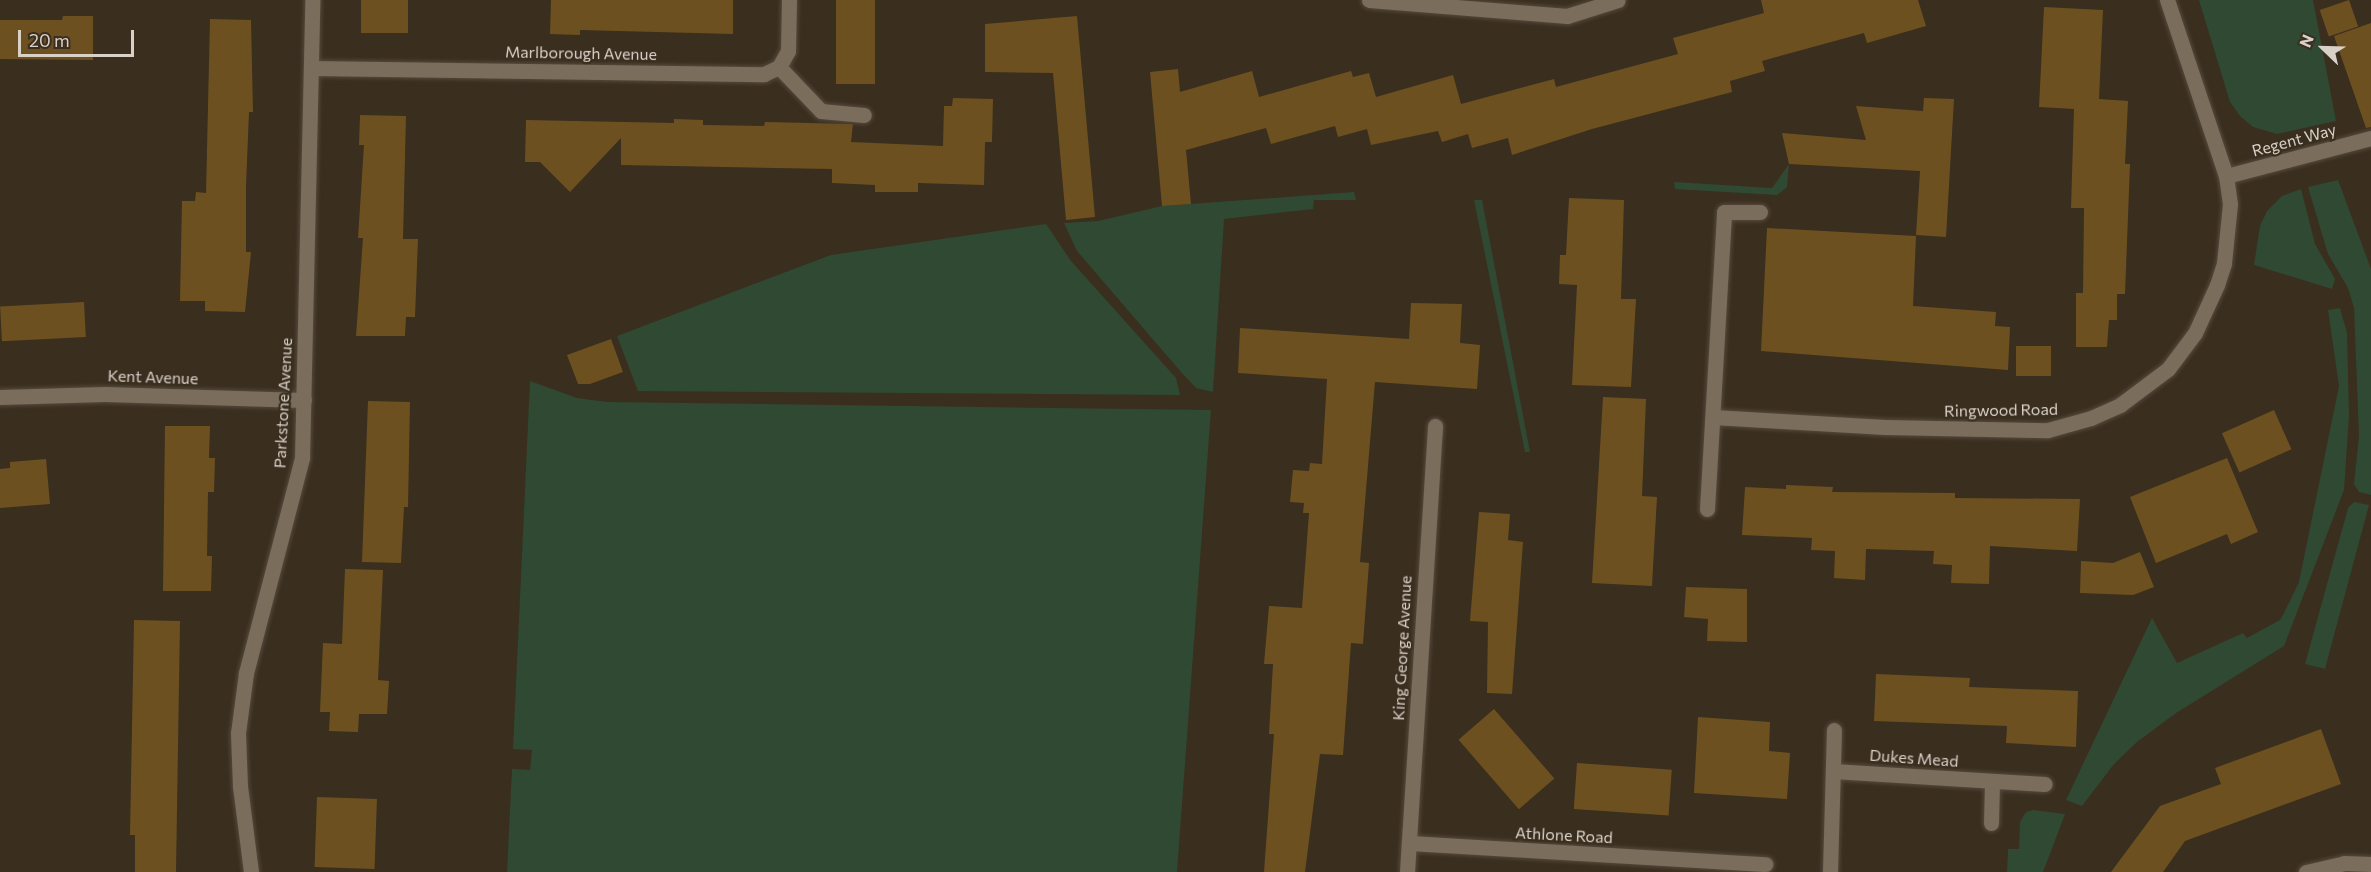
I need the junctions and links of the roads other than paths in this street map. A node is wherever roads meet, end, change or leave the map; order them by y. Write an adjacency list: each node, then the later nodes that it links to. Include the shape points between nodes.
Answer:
1 (312, 0): 7 (street, Parkstone Avenue)
2 (789, 0): 6 (street, via 789,51)
3 (1369, 0): 4 (street, via 1567,16)
4 (1618, 0)
5 (2167, 0): 10 (street, Ringwood Road)
6 (779, 67): 7 (street, Marlborough Avenue, via 764,74); 8 (street, via 821,111)
7 (311, 68): 13 (street, Parkstone Avenue)
8 (864, 115)
9 (2371, 138): 10 (street, Regent Way)
10 (2226, 176): 14 (street, Ringwood Road, via 2230,204 2224,263 2208,308 2168,369 2120,405 2066,427 2029,431)
11 (1760, 212): 14 (street, via 1724,212)
12 (0, 397): 13 (street, Kent Avenue, via 105,394)
13 (304, 400): 26 (street, Parkstone Avenue, via 302,458 246,673 238,733)
14 (1713, 417): 16 (street)
15 (1435, 426): 22 (street, King George Avenue)
16 (1707, 509)
17 (1834, 730): 18 (street)
18 (1833, 771): 19 (street, Dukes Mead); 28 (street)
19 (1992, 780): 20 (street, Dukes Mead); 21 (street)
20 (2045, 784)
21 (1990, 823)
22 (1409, 843): 25 (street, Athlone Road); 27 (street, King George Avenue)
23 (1765, 864): 25 (street, Athlone Road)
24 (2371, 864): 29 (street, via 2344,863)
25 (1717, 867)
26 (251, 872)
27 (1407, 872)
28 (1830, 872)
29 (2306, 872)

